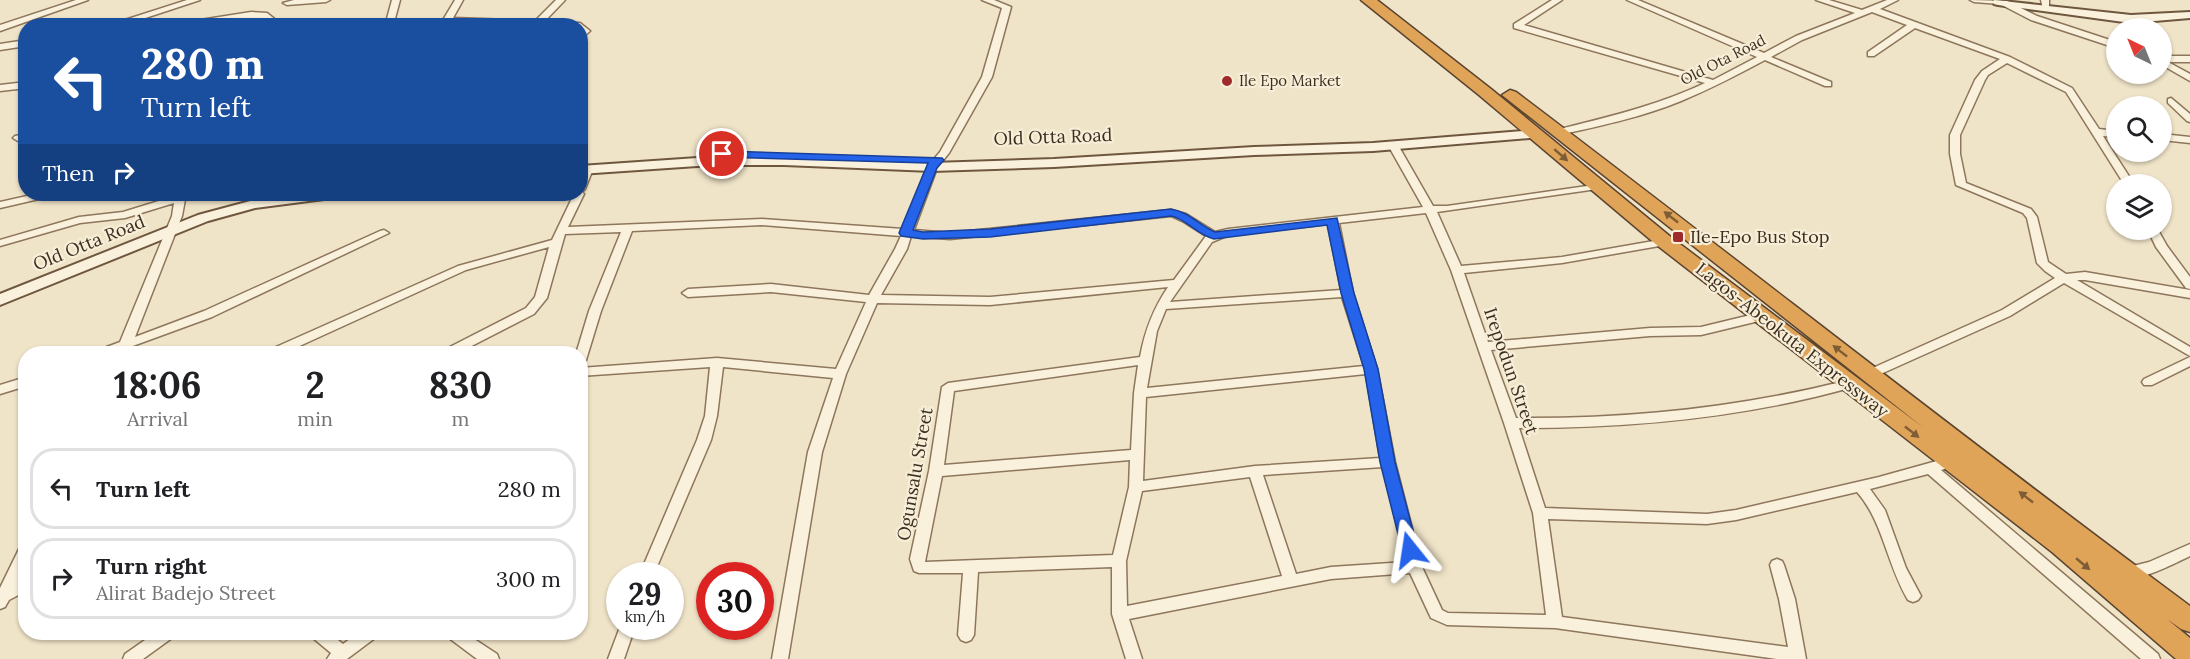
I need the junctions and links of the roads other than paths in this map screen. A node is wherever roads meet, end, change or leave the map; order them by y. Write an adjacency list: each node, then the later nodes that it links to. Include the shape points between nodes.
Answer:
1 (84, 0): 21 (street)
2 (196, 0): 22 (street)
3 (326, 0): 16 (street)
4 (396, 0): 26 (street)
5 (459, 0): 27 (street)
6 (561, 0): 28 (street)
7 (986, 0): 55 (street, via 1007,7 993,59 987,77)
8 (1368, 0): 48 (highway, Lagos-Abeokuta Expressway)
9 (1390, 0): 49 (highway, Lagos-Abeokuta Expressway)
10 (1558, 0): 42 (street, via 1517,26)
11 (1632, 0): 36 (street)
12 (1820, 0): 19 (street)
13 (1894, 0): 19 (street, Old Ota Road)
14 (1974, 0): 15 (street)
15 (1983, 1): 17 (street)
16 (288, 2): 25 (street)
17 (2001, 3): 18 (main road); 32 (street)
18 (2045, 4): 20 (main road, via 2140,19)
19 (1865, 10): 30 (street); 36 (street, Old Ota Road, via 1798,38)
20 (2190, 15)
21 (30, 18)
22 (136, 18)
23 (228, 18): 24 (street)
24 (266, 18)
25 (274, 18)
26 (391, 18)
27 (448, 18)
28 (543, 18)
29 (18, 22): 31 (street)
30 (1914, 24): 35 (street); 37 (street)
31 (0, 28)
32 (2106, 42)
33 (18, 44): 34 (street)
34 (0, 47)
35 (1871, 54)
36 (1767, 56): 42 (street, Old Ota Road); 43 (street)
37 (2007, 59): 50 (street, via 2069,90); 78 (street, via 1985,73 1957,127 1958,180 1966,189 2027,211 2032,217 2043,263)
38 (2190, 59): 39 (street)
39 (2172, 60)
40 (2172, 67): 41 (street)
41 (2190, 78)
42 (1715, 83): 49 (street, Old Ota Road, via 1630,116)
43 (1828, 84)
44 (18, 86): 45 (street)
45 (0, 88)
46 (2172, 102): 47 (street)
47 (2190, 119)
48 (1531, 130): 54 (main road); 55 (main road, Old Otta Road); 58 (highway, Lagos-Abeokuta Expressway, one-way to 58)
49 (1559, 132): 102 (highway, Lagos-Abeokuta Expressway, one-way to 49)
50 (2097, 132): 51 (street); 57 (street)
51 (2106, 133)
52 (2172, 138): 53 (street)
53 (2190, 140)
54 (1393, 146): 55 (main road, via 1054,163); 66 (street, Irepodun Street)
55 (935, 163): 56 (main road, Old Otta Road, via 712,160); 71 (street)
56 (588, 168)
57 (2123, 174)
58 (1597, 186): 66 (street); 75 (highway, Lagos-Abeokuta Expressway)
59 (18, 201): 65 (street)
60 (165, 201): 76 (street)
61 (179, 201): 68 (street)
62 (247, 201): 68 (main road, Old Otta Road, via 218,207)
63 (277, 201): 68 (main road, Old Otta Road)
64 (576, 201): 72 (street)
65 (0, 205)
66 (1430, 209): 67 (street); 77 (street, Irepodun Street)
67 (1333, 221): 73 (street); 82 (street)
68 (172, 227): 84 (main road, Old Otta Road); 86 (main road, Old Otta Road); 89 (street)
69 (628, 228): 71 (street, via 762,222); 72 (street); 93 (street)
70 (384, 232): 90 (street)
71 (905, 233): 73 (street, via 990,233 1171,213 1181,214); 85 (street, via 901,249)
72 (559, 236): 91 (street, via 462,268); 92 (street, via 537,305)
73 (1214, 236): 79 (street)
74 (2158, 240): 80 (street)
75 (1665, 242): 77 (street, via 1562,260); 88 (highway, Lagos-Abeokuta Expressway)
76 (0, 243)
77 (1457, 270): 94 (street, Irepodun Street)
78 (2063, 278): 83 (street, via 2085,276); 95 (street); 102 (street, via 1995,319)
79 (1177, 283): 85 (street, via 1006,300); 87 (street)
80 (2190, 285)
81 (688, 292): 85 (street, via 771,288)
82 (1347, 293): 87 (street); 99 (street)
83 (2190, 294)
84 (0, 295)
85 (873, 299): 101 (street)
86 (0, 300)
87 (1161, 306): 96 (street)
88 (1763, 316): 94 (street, via 1701,331); 105 (highway, Lagos-Abeokuta Expressway)
89 (124, 346)
90 (130, 346)
91 (289, 346)
92 (462, 346)
93 (584, 346)
94 (1485, 346): 108 (street, Irepodun Street)
95 (2190, 352)
96 (1145, 360): 107 (street); 113 (street, Ogunsalu Street, via 948,387)
97 (717, 362): 100 (street); 101 (street); 121 (street, via 704,440)
98 (2190, 362): 103 (street)
99 (1371, 369): 107 (street); 110 (street)
100 (588, 371)
101 (840, 374): 146 (street, via 815,452)
102 (1870, 374): 118 (highway, Lagos-Abeokuta Expressway, one-way to 102)
103 (2148, 382)
104 (18, 384): 106 (street)
105 (1849, 384): 108 (street, via 1769,403 1682,417 1606,423); 111 (highway, Lagos-Abeokuta Expressway, one-way to 111)
106 (0, 390)
107 (1140, 393): 109 (street)
108 (1511, 423): 117 (street, Irepodun Street)
109 (1136, 455): 113 (street); 116 (street)
110 (1388, 462): 114 (street); 124 (street)
111 (1951, 462): 112 (street); 118 (highway, Lagos-Abeokuta Expressway)
112 (1930, 468): 115 (street); 148 (street)
113 (936, 471): 125 (street, Ogunsalu Street, via 917,559 920,567)
114 (1255, 471): 116 (street); 127 (street)
115 (1859, 486): 117 (street, via 1765,510 1707,519); 129 (street, via 1878,508 1899,574)
116 (1136, 487): 120 (street)
117 (1540, 513): 133 (street, Irepodun Street)
118 (2071, 543): 126 (highway, Lagos-Abeokuta Expressway); 140 (highway, Lagos-Abeokuta Expressway, one-way to 140)
119 (2190, 550): 126 (street, via 2152,567)
120 (1119, 561): 125 (street); 131 (street)
121 (652, 562)
122 (1777, 565): 142 (street)
123 (18, 566): 130 (street)
124 (1415, 567): 127 (street); 133 (street, via 1436,614 1442,618)
125 (971, 568): 134 (street)
126 (2126, 573): 132 (highway, Lagos-Abeokuta Expressway)
127 (1290, 580): 131 (street)
128 (18, 589): 130 (street)
129 (1913, 596)
130 (2, 600)
131 (1120, 614): 147 (street)
132 (2190, 621)
133 (1555, 622): 142 (street)
134 (966, 635)
135 (157, 640): 143 (street)
136 (324, 640): 141 (street)
137 (361, 640): 141 (street)
138 (463, 640): 144 (street)
139 (623, 640): 145 (street)
140 (2190, 654)
141 (339, 656)
142 (1798, 657)
143 (131, 659)
144 (491, 659)
145 (616, 659)
146 (780, 659)
147 (1134, 659)
148 (2152, 659)

